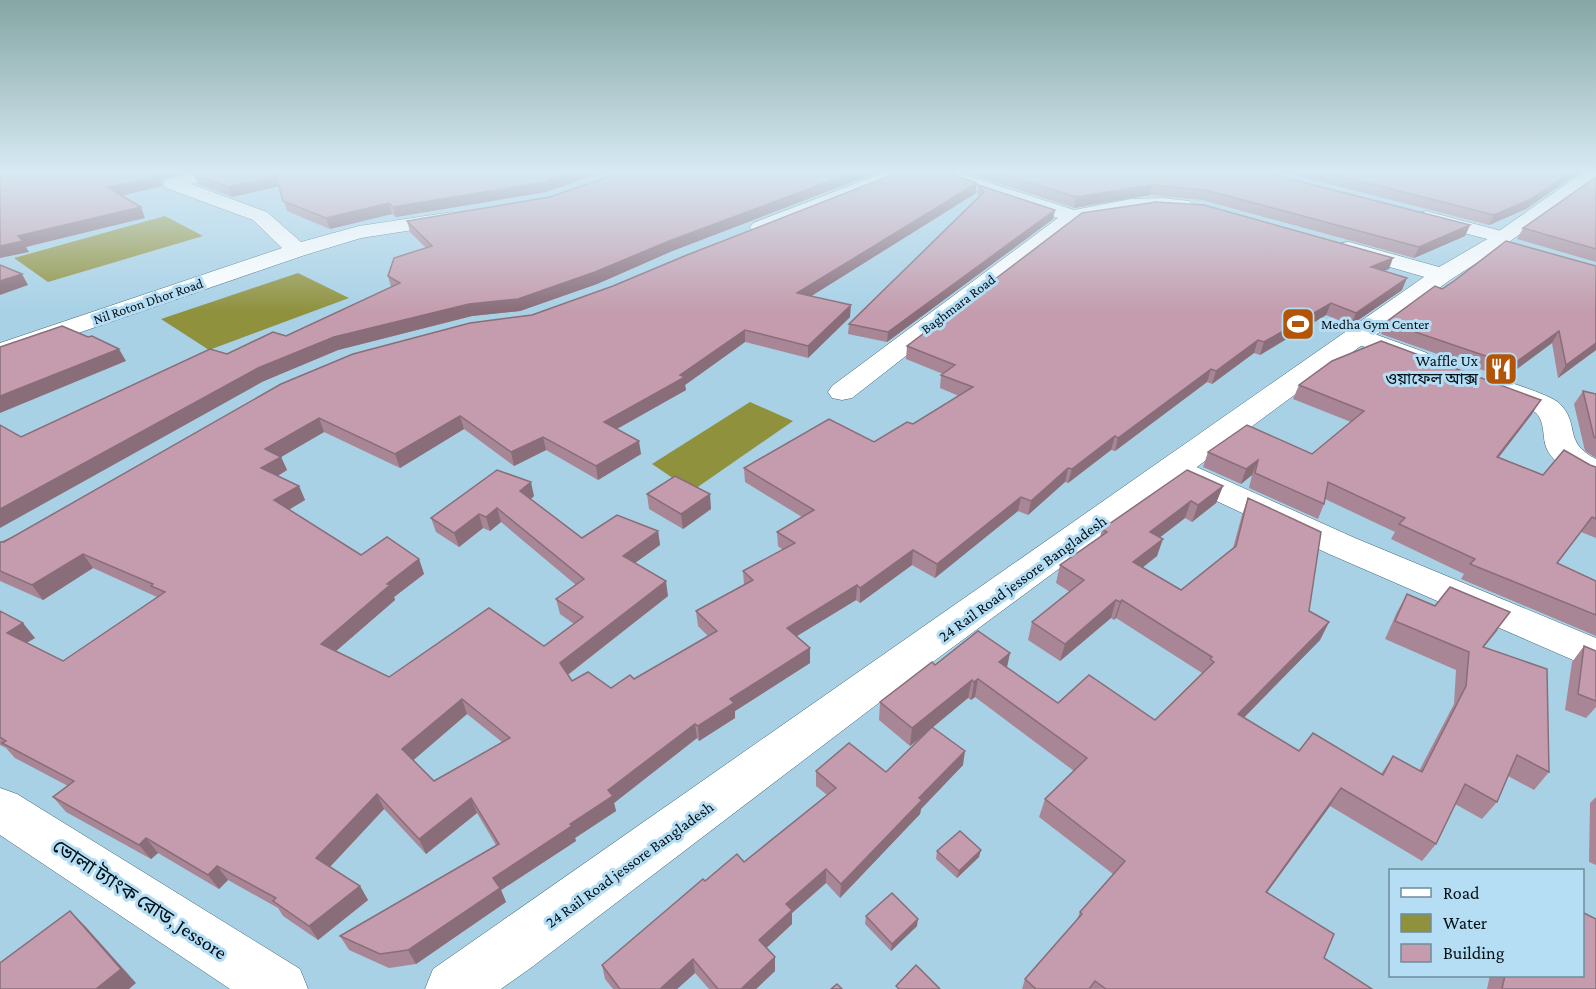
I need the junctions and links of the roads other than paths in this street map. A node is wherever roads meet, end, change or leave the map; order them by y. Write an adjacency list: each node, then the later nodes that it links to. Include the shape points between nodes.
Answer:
1 (263, 219): 10 (street)
2 (440, 219): 10 (street, Nil Roton Dhor Road, via 359,232)
3 (781, 219): 7 (street)
4 (1069, 219): 16 (street, Baghmara Road)
5 (1430, 219): 8 (street)
6 (1535, 219): 8 (street, 24 Rail Road jessore Bangladesh)
7 (743, 234)
8 (1506, 242): 11 (street, 24 Rail Road jessore Bangladesh)
9 (1332, 244): 11 (street)
10 (297, 250): 13 (street, Nil Roton Dhor Road)
11 (1442, 275): 12 (street, 24 Rail Road jessore Bangladesh)
12 (1358, 336): 14 (street); 17 (street, 24 Rail Road jessore Bangladesh)
13 (0, 352)
14 (1441, 368)
15 (1471, 378): 18 (street, via 1548,408 1561,447 1571,459)
16 (842, 392)
17 (1174, 468): 19 (street, via 1342,546); 22 (street, 24 Rail Road jessore Bangladesh)
18 (1596, 472)
19 (1596, 655)
20 (0, 809): 21 (street, ভোলা ট্যাংক রোড, Jessore)
21 (280, 989)
22 (453, 989)

